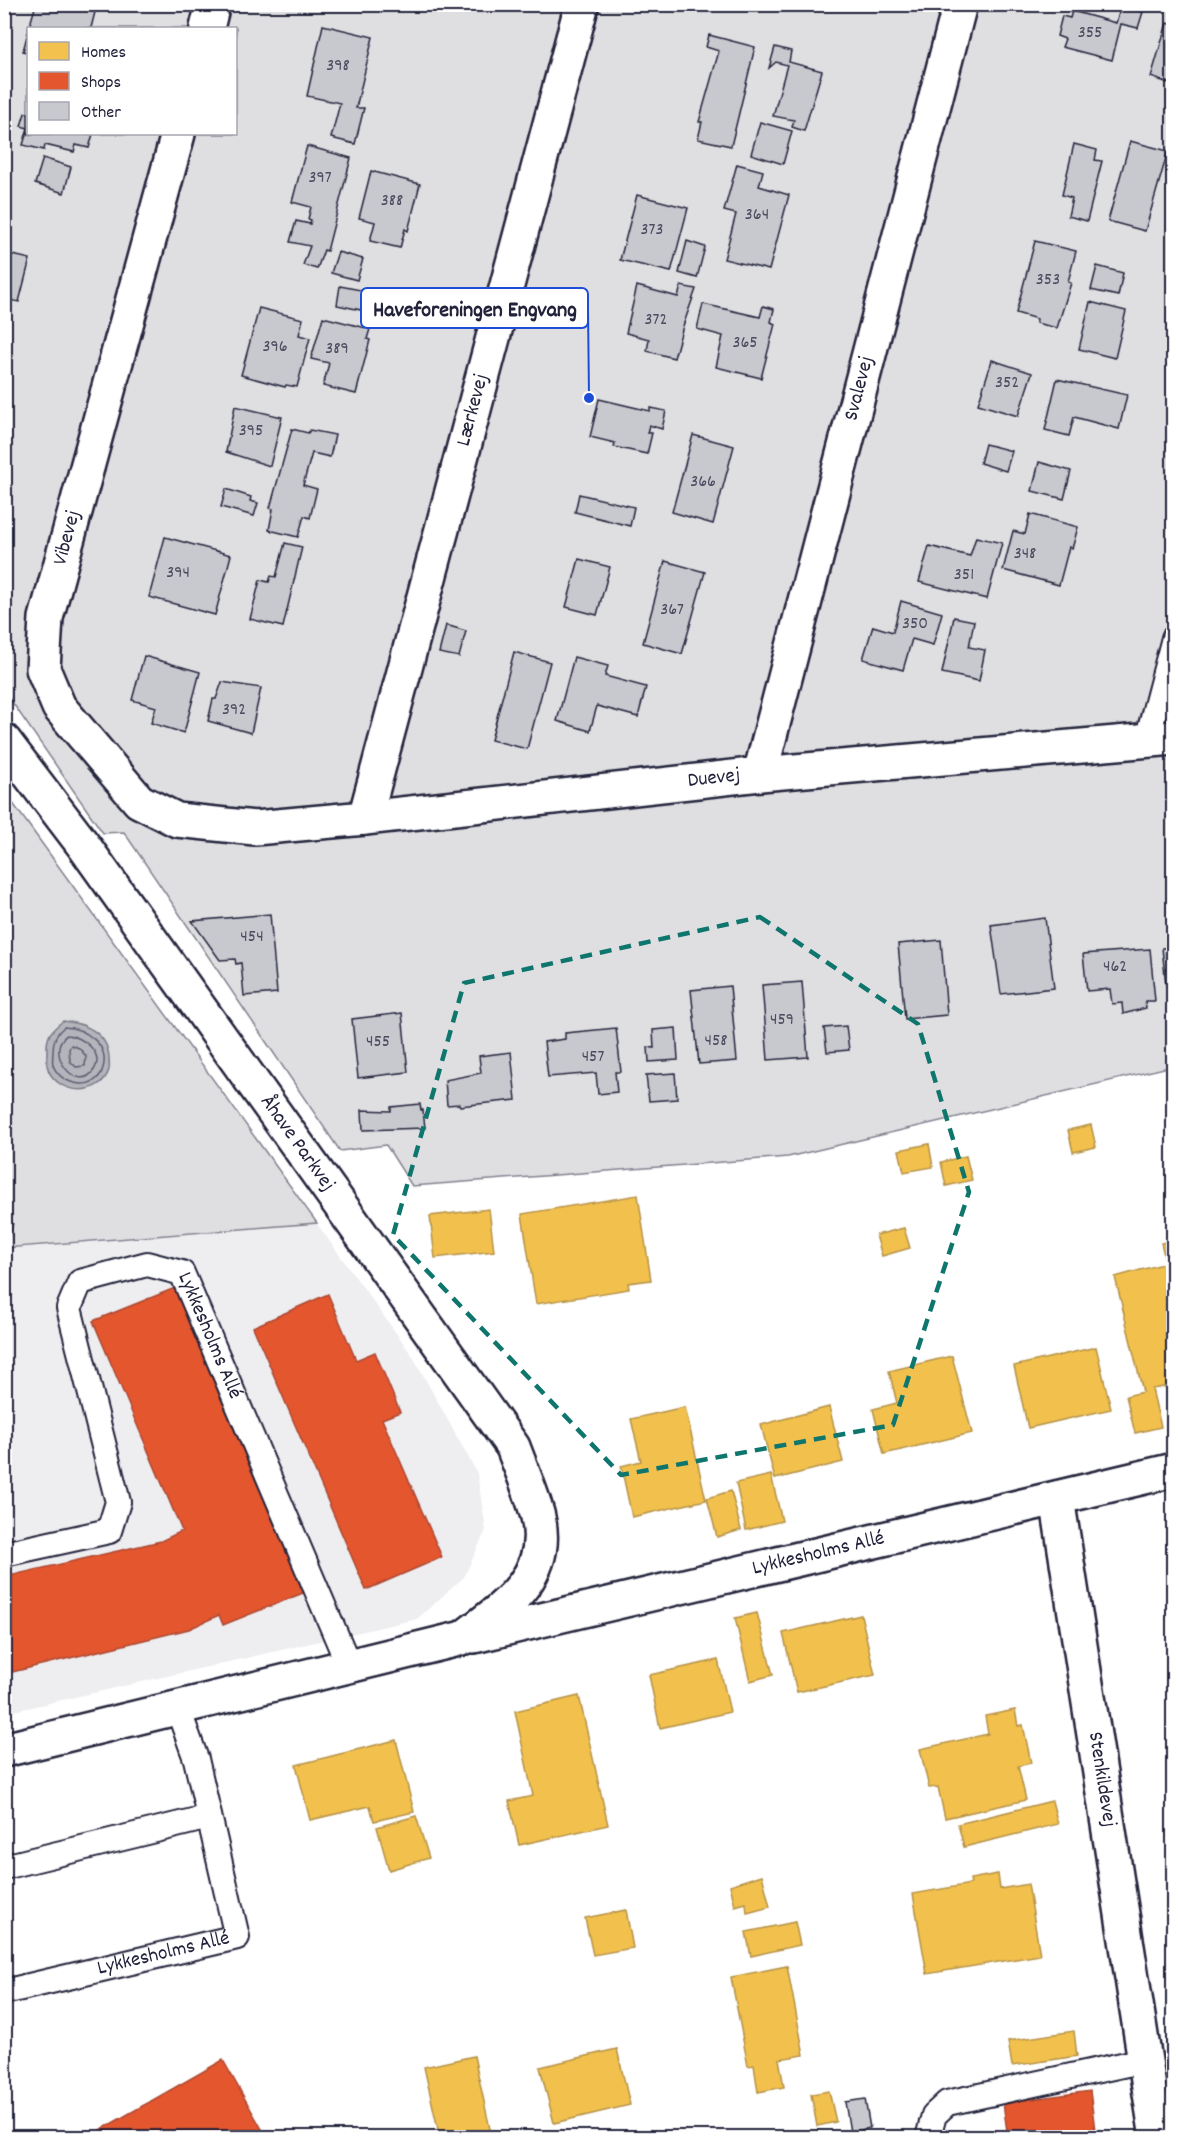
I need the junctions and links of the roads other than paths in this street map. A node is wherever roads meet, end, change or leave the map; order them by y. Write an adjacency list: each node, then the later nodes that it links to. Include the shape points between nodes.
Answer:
1 (213, 4): 4 (street)
2 (582, 4): 10 (street, Lærkevej)
3 (960, 4): 9 (street, Svalevej)
4 (207, 27)
5 (178, 135): 11 (street, Vibevej, via 46,618 42,669 59,707 139,801 177,819)
6 (1173, 638): 7 (lane)
7 (1160, 739): 9 (street, Duevej)
8 (4, 741): 15 (street, Åhave Parkvej, via 84,846 513,1447 538,1517 540,1541)
9 (760, 774): 10 (street, Duevej)
10 (364, 818): 11 (street, Duevej)
11 (255, 828)
12 (1173, 1470): 13 (street, Lykkesholms Allé)
13 (1057, 1498): 16 (street, Lykkesholms Allé); 23 (street, Stenkildevej)
14 (4, 1554): 17 (lane, Lykkesholms Allé, via 109,1531 118,1502 69,1308 80,1282 147,1264 182,1273)
15 (534, 1566): 16 (street, Lykkesholms Allé, via 522,1589)
16 (463, 1638): 17 (street, Lykkesholms Allé)
17 (349, 1666): 18 (street, Lykkesholms Allé)
18 (178, 1709): 19 (street, Lykkesholms Allé); 20 (lane, Lykkesholms Allé, via 196,1760)
19 (4, 1750)
20 (209, 1816): 21 (lane); 22 (lane, Lykkesholms Allé, via 237,1937)
21 (4, 1867)
22 (4, 1992)
23 (1145, 2060): 24 (lane, via 947,2103 934,2115); 25 (street, Stenkildevej)
24 (928, 2138)
25 (1157, 2138)

